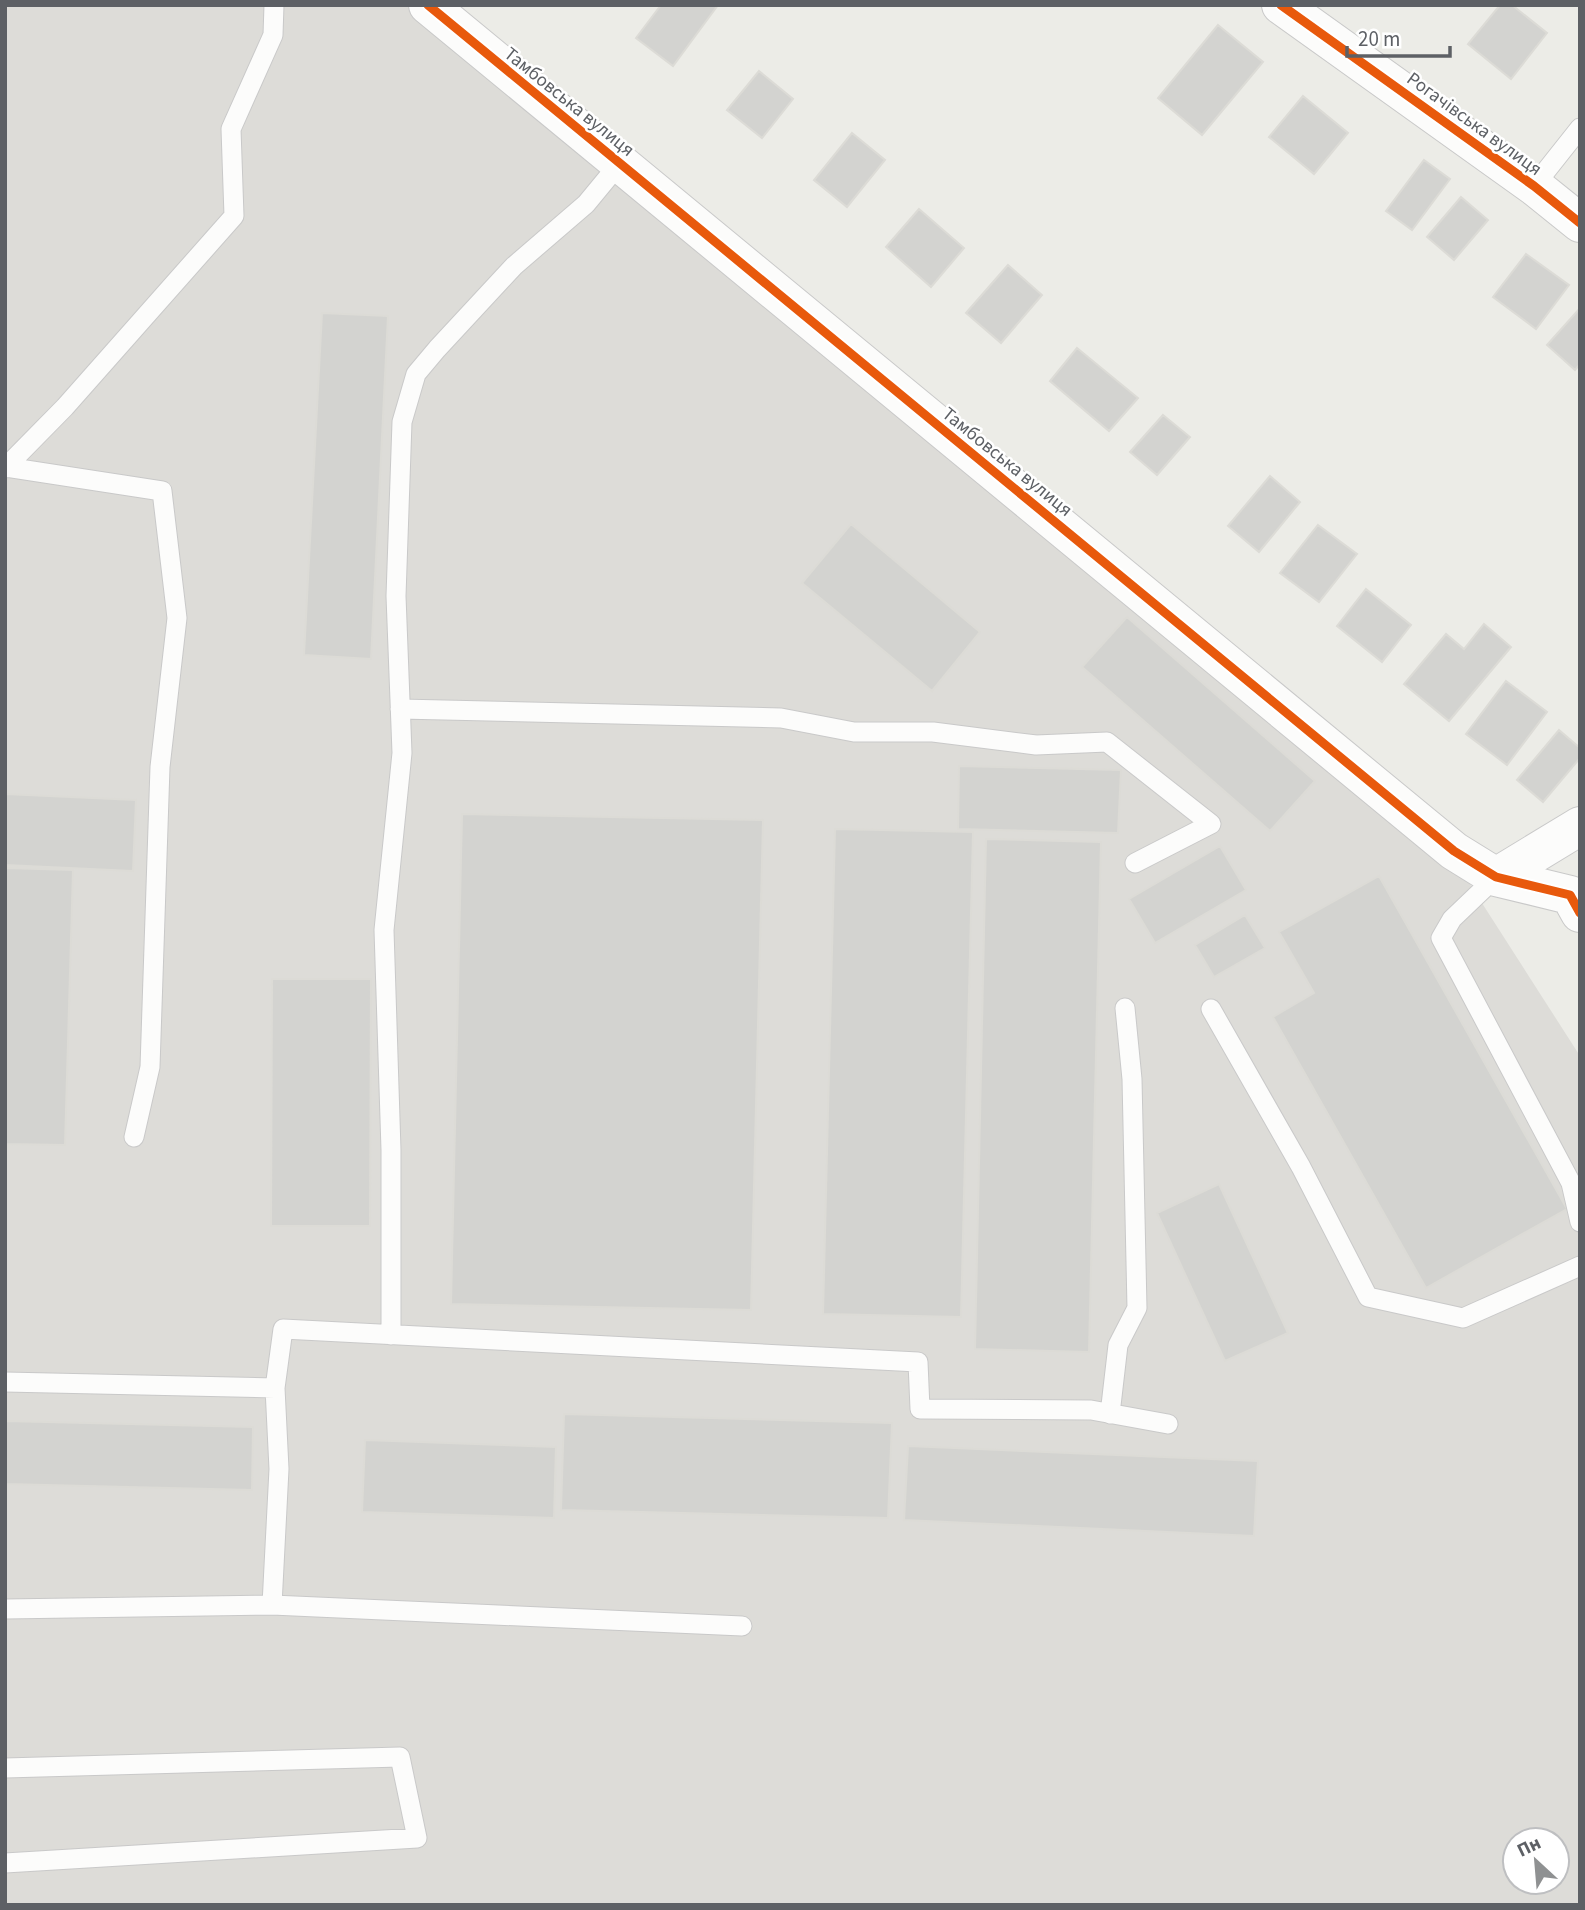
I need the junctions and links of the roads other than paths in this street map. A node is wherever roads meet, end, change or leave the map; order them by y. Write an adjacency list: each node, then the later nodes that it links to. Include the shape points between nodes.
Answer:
1 (274, 5): 8 (lane, via 274,35 231,129 234,216)
2 (1281, 5): 6 (street, Рогачівська вулиця)
3 (441, 10): 5 (street, Тамбовська вулиця)
4 (1580, 128): 6 (lane)
5 (620, 164): 9 (lane, via 586,204 514,266 416,374 402,422 396,596); 12 (street, Тамбовська вулиця, via 1454,851)
6 (1534, 187): 7 (street, Рогачівська вулиця)
7 (1580, 223)
8 (6, 468): 16 (lane, via 162,491 177,618 160,766 150,1067)
9 (400, 709): 11 (lane, via 781,718 854,732 933,732 1035,745 1107,742 1210,824); 19 (lane, via 402,753 384,930)
10 (1580, 826): 12 (street)
11 (1135, 863)
12 (1496, 877): 13 (street, Тамбовська вулиця, via 1570,895); 17 (lane, via 1452,919 1441,938 1571,1182)
13 (1580, 913)
14 (1125, 1008): 22 (lane, via 1132,1079 1137,1308 1118,1345)
15 (1211, 1009): 18 (lane, via 1368,1297 1463,1318)
16 (134, 1137)
17 (1580, 1222)
18 (1580, 1266)
19 (391, 1335): 21 (lane, via 283,1329); 22 (lane, via 919,1362 920,1409)
20 (5, 1382): 21 (lane)
21 (275, 1388): 24 (lane, via 279,1469)
22 (1110, 1413): 23 (lane)
23 (1168, 1424)
24 (272, 1605): 25 (lane); 26 (lane)
25 (5, 1609)
26 (742, 1626)
27 (5, 1768): 28 (lane, via 400,1757 416,1838)
28 (5, 1863)

